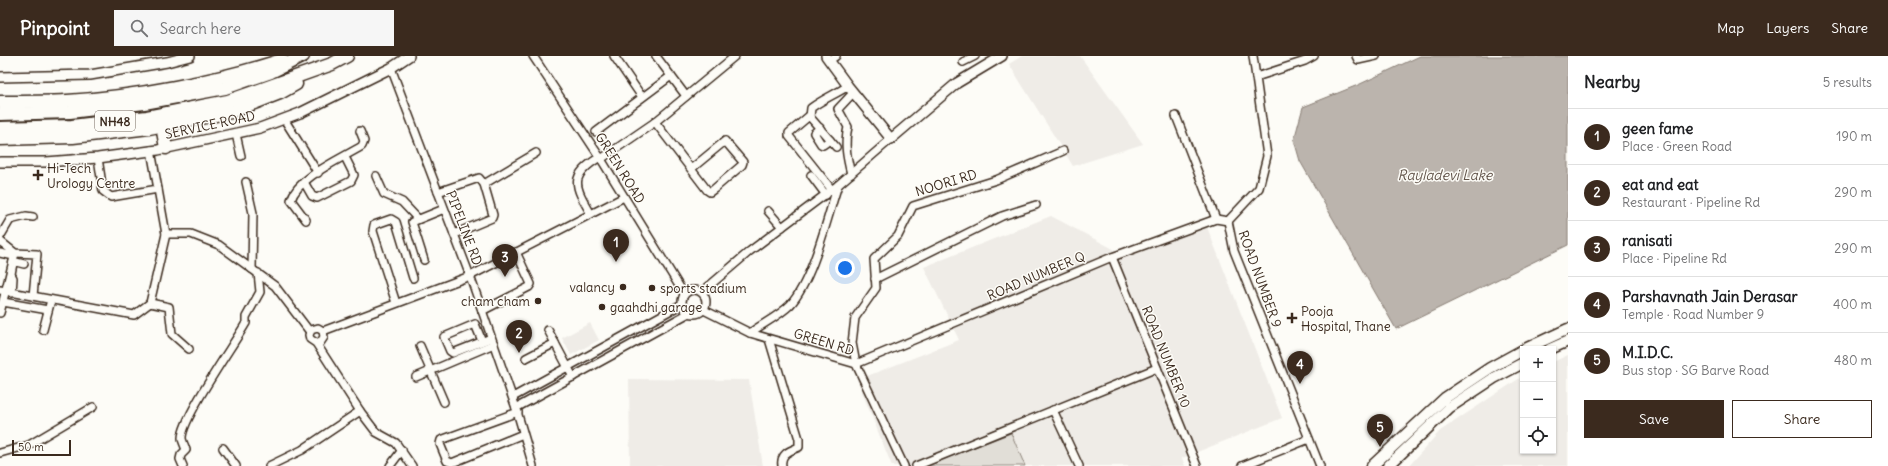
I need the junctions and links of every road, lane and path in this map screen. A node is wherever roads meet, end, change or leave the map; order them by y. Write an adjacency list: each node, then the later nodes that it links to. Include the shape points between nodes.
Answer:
1 (190, 56): 17 (street)
2 (294, 56): 29 (highway, via 222,77 142,92 68,101)
3 (304, 56): 30 (highway, NH48, via 271,72 225,88 144,103 77,111)
4 (347, 56): 19 (highway, NH48)
5 (409, 56): 20 (street, SERVICE ROAD)
6 (533, 56): 50 (street, GREEN ROAD)
7 (614, 56): 27 (street)
8 (656, 56): 21 (street)
9 (975, 56): 18 (street)
10 (1002, 56): 40 (street, via 957,83)
11 (1253, 56): 23 (street, ROAD NUMBER 9)
12 (1314, 56): 23 (street)
13 (1356, 56): 14 (street, via 1358,60)
14 (1376, 56)
15 (730, 57): 26 (street)
16 (830, 58): 24 (street)
17 (167, 59): 22 (street, via 90,75)
18 (963, 62)
19 (332, 64): 35 (highway, via 280,93 231,112); 36 (highway, NH48, via 228,101 147,117 72,126)
20 (391, 68): 33 (street, SERVICE ROAD); 62 (street, PIPELINE RD)
21 (671, 76): 26 (street); 27 (street)
22 (0, 77)
23 (1256, 77): 73 (street, ROAD NUMBER 9, via 1267,156 1259,188)
24 (850, 89): 25 (street); 40 (street); 54 (street, via 838,109 848,127 846,154)
25 (833, 95): 28 (street); 32 (street, via 811,108)
26 (686, 96): 34 (street)
27 (642, 97): 38 (street)
28 (838, 101)
29 (0, 102)
30 (0, 114)
31 (1176, 116): 71 (street)
32 (810, 117): 43 (street); 63 (street, via 789,133 789,136)
33 (284, 119): 39 (street, SERVICE ROAD); 53 (street)
34 (655, 122): 50 (street); 52 (street)
35 (162, 126): 41 (highway, via 73,137); 42 (highway)
36 (0, 128)
37 (360, 131): 48 (street, via 364,144)
38 (596, 132)
39 (236, 134): 42 (street, SERVICE ROAD); 47 (street)
40 (891, 138): 54 (street)
41 (0, 139)
42 (166, 148): 44 (street, SERVICE ROAD)
43 (836, 148)
44 (151, 150): 49 (street, SERVICE ROAD); 61 (street)
45 (1063, 151): 88 (street, NOORI RD, via 996,180 913,206 898,236 874,259)
46 (536, 153): 59 (street)
47 (241, 156)
48 (345, 157): 53 (street); 58 (street, via 354,176 351,181 317,198 312,196)
49 (98, 158): 51 (street, SERVICE ROAD); 61 (street, via 103,191 107,195)
50 (600, 158): 64 (street, GREEN ROAD); 68 (street, via 581,170 578,183 581,196)
51 (0, 162)
52 (691, 169): 52 (street, via 710,192 743,162 725,141)
53 (318, 173): 58 (street)
54 (851, 174): 60 (street)
55 (811, 175): 63 (street)
56 (376, 176): 70 (street, via 384,194 402,202)
57 (246, 182): 85 (street, via 253,213)
58 (304, 182): 72 (street, via 291,200)
59 (484, 184): 62 (street, via 479,178); 76 (street, via 494,216)
60 (838, 185): 63 (street); 108 (street, via 800,292 789,305)
61 (158, 189): 75 (street)
62 (438, 192): 66 (street, PIPELINE RD)
63 (829, 192): 74 (street)
64 (624, 197): 68 (street); 91 (street, GREEN ROAD)
65 (1036, 205): 88 (street, via 1002,216)
66 (444, 209): 70 (street); 76 (street, PIPELINE RD)
67 (768, 210): 74 (street)
68 (591, 214): 79 (street)
69 (33, 217): 77 (street, via 10,220)
70 (418, 219): 83 (street, via 412,222 412,225)
71 (1216, 219): 73 (street, ROAD NUMBER Q); 81 (street, ROAD NUMBER Q)
72 (306, 220)
73 (1228, 221): 135 (street, ROAD NUMBER 9, via 1234,251)
74 (782, 227): 90 (street)
75 (166, 234): 85 (street, via 191,234 220,245); 95 (street)
76 (454, 234): 86 (street, PIPELINE RD)
77 (0, 237)
78 (0, 241): 82 (street)
79 (516, 252): 86 (street); 100 (street, via 532,284)
80 (0, 253): 82 (street)
81 (1112, 257): 121 (street, ROAD NUMBER Q); 124 (street, ROAD NUMBER 10)
82 (14, 259): 84 (street); 89 (street, via 11,274 13,278); 92 (street, via 37,254)
83 (424, 260)
84 (24, 264)
85 (255, 271): 107 (street, via 275,286); 139 (street, via 260,292 246,317 246,323 195,405 182,438 186,450 180,459)
86 (470, 276): 96 (street); 100 (street, PIPELINE RD)
87 (413, 278): 96 (street, via 396,222 390,219 377,223 374,231)
88 (875, 279): 121 (street, NOORI RD, via 876,288 855,318 852,343)
89 (4, 291): 92 (street); 94 (street)
90 (702, 292): 91 (street, via 694,289); 99 (street, via 706,299)
91 (684, 294): 97 (street)
92 (32, 296): 93 (street)
93 (51, 300): 95 (street, via 134,315); 98 (street)
94 (3, 302): 98 (street); 101 (street)
95 (150, 303): 118 (street, via 169,307 172,334)
96 (396, 304): 106 (street)
97 (682, 304): 102 (street); 123 (street)
98 (48, 310): 104 (street)
99 (704, 310): 102 (street, via 697,314); 108 (street, GREEN RD)
100 (482, 311): 111 (street, PIPELINE RD)
101 (0, 312)
102 (689, 313): 127 (street)
103 (1568, 329): 116 (main road)
104 (43, 330)
105 (548, 330): 114 (street)
106 (323, 331): 107 (street, via 314,328); 113 (street, via 323,340)
107 (310, 332): 113 (street, via 310,339)
108 (750, 333): 109 (street, GREEN RD)
109 (769, 339): 121 (street, GREEN RD); 145 (street, via 799,439 798,447 786,452 782,458)
110 (482, 341): 110 (street, via 453,353 444,337 475,324); 111 (street)
111 (493, 341): 125 (street); 128 (street, PIPELINE RD)
112 (1568, 341): 117 (main road)
113 (316, 343): 133 (street)
114 (555, 343): 120 (street); 123 (street)
115 (420, 346): 125 (street)
116 (1532, 346)
117 (1556, 346)
118 (189, 349)
119 (1520, 352): 152 (main road, via 1490,368 1445,398)
120 (526, 358)
121 (856, 364): 146 (street, GREEN RD)
122 (1520, 365): 153 (main road, via 1450,407)
123 (568, 367): 127 (street); 128 (street)
124 (1158, 368): 132 (street); 149 (street, ROAD NUMBER 10)
125 (431, 371): 126 (street); 129 (street)
126 (416, 377)
127 (574, 377): 131 (street)
128 (512, 397): 131 (street, PIPELINE RD)
129 (444, 402)
130 (93, 407): 138 (street, via 29,445)
131 (517, 410): 134 (street, PIPELINE RD); 134 (street, via 441,440 440,444 447,461 452,463)
132 (1053, 410): 147 (street); 148 (street)
133 (360, 411): 137 (street, via 376,432 396,443); 141 (street, via 302,450)
134 (524, 434): 144 (street, PIPELINE RD)
135 (1309, 439): 150 (street); 151 (street, ROAD NUMBER 9)
136 (223, 448): 140 (street)
137 (402, 450): 142 (street); 143 (street)
138 (0, 453)
139 (183, 466)
140 (236, 466)
141 (270, 466)
142 (390, 466)
143 (412, 466)
144 (532, 466)
145 (782, 466)
146 (904, 466)
147 (916, 466)
148 (1079, 466)
149 (1197, 466)
150 (1242, 466)
151 (1320, 466)
152 (1372, 466)
153 (1388, 466)

